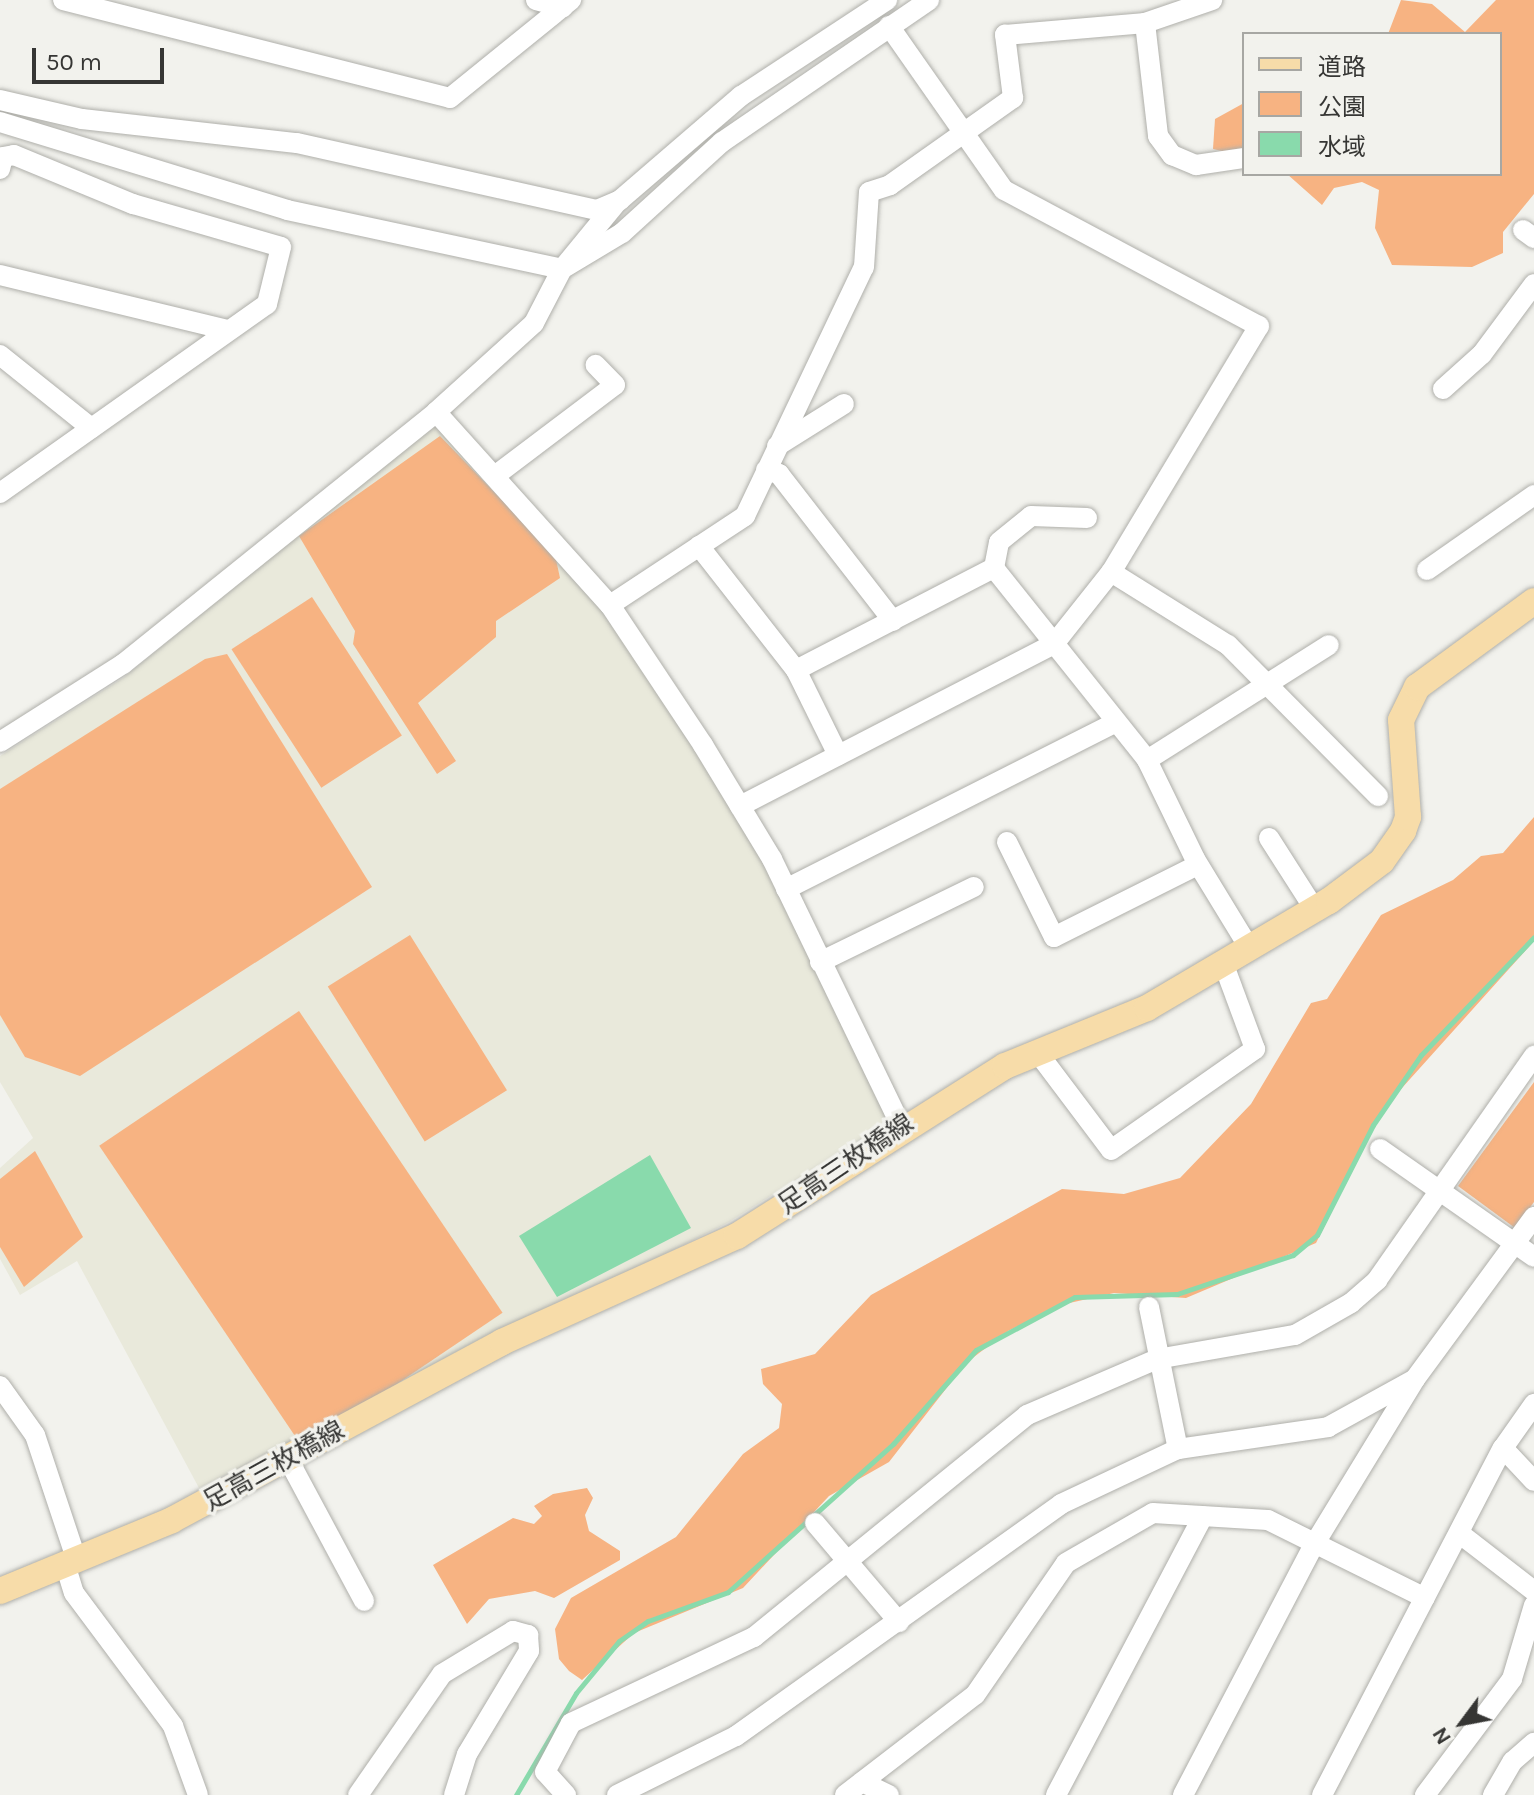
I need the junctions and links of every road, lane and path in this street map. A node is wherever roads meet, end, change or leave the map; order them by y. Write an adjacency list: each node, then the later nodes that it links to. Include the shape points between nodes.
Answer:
1 (63, 0): 5 (street, via 450,98)
2 (536, 0): 5 (street)
3 (929, 0): 8 (street)
4 (1212, 0): 7 (street)
5 (567, 3)
6 (874, 3): 14 (street, via 741,96)
7 (1145, 23): 11 (street, via 1005,35 1013,98); 12 (street, via 1158,136 1172,155 1196,165)
8 (889, 26): 11 (street); 15 (street, via 722,142 600,251)
9 (0, 100): 14 (street, via 82,119 297,143 579,210)
10 (0, 122): 15 (street, via 287,210)
11 (964, 135): 25 (street, via 869,192 864,267); 34 (street, via 1004,190 1259,326)
12 (1242, 158)
13 (0, 169): 18 (street, via 3,157 14,155 133,204 281,247 267,304)
14 (620, 200): 15 (street)
15 (562, 269): 23 (street, via 534,323)
16 (0, 275): 18 (street)
17 (1534, 284): 21 (street, via 1482,354)
18 (227, 330): 24 (street)
19 (0, 355): 24 (street)
20 (596, 365): 27 (street, via 615,385)
21 (1443, 389)
22 (844, 404): 25 (street)
23 (436, 412): 27 (street); 43 (street, via 123,664)
24 (91, 428): 28 (street)
25 (777, 446): 26 (street)
26 (766, 470): 31 (street, via 745,516); 37 (street, via 779,474)
27 (496, 475): 36 (street)
28 (4, 485)
29 (1534, 495): 33 (street)
30 (1087, 518): 32 (street, via 1031,516 999,542)
31 (699, 546): 36 (street); 40 (street)
32 (994, 568): 37 (street); 38 (street)
33 (1427, 570)
34 (1111, 572): 38 (street); 41 (street, via 1228,645)
35 (1534, 601): 53 (main road, 足高三枚橋線, via 1417,687 1401,720 1408,817 1403,831 1382,861)
36 (610, 605): 47 (street)
37 (893, 621): 40 (street)
38 (1054, 644): 42 (street); 44 (street)
39 (1329, 645): 41 (street)
40 (796, 670): 44 (street)
41 (1266, 684): 45 (street); 46 (street)
42 (1116, 722): 45 (street); 52 (street)
43 (0, 742)
44 (838, 755): 47 (street)
45 (1147, 760): 50 (street)
46 (1378, 796)
47 (740, 806): 52 (street)
48 (1269, 838): 53 (street)
49 (1007, 842): 50 (street, via 1054,937)
50 (1198, 865): 54 (street)
51 (974, 887): 55 (street)
52 (786, 889): 55 (street)
53 (1315, 910): 54 (main road, 足高三枚橋線)
54 (1250, 949): 56 (main road, 足高三枚橋線)
55 (820, 962): 59 (street)
56 (1224, 965): 57 (main road, 足高三枚橋線, via 1147,1008); 57 (street, via 1255,1049 1111,1150)
57 (1038, 1053): 59 (main road, 足高三枚橋線)
58 (1534, 1056): 61 (street)
59 (901, 1126): 72 (main road, 足高三枚橋線, via 737,1236 502,1342)
60 (1380, 1149): 61 (street)
61 (1439, 1191): 63 (street); 66 (street, via 1377,1280 1322,1321 1278,1340)
62 (1534, 1217): 63 (street)
63 (1514, 1243): 64 (street); 67 (street)
64 (1534, 1257)
65 (1149, 1307): 66 (street)
66 (1157, 1359): 71 (street); 79 (street, via 1027,1415)
67 (1415, 1379): 71 (street, via 1328,1427); 77 (street)
68 (0, 1386): 78 (street, via 35,1435)
69 (1534, 1404): 70 (street)
70 (1503, 1448): 73 (street); 76 (street)
71 (1178, 1449): 85 (street, via 1061,1504)
72 (288, 1459): 78 (main road, 足高三枚橋線); 83 (street)
73 (1534, 1481)
74 (1203, 1516): 77 (street, via 1268,1520); 87 (street, via 1153,1513 1066,1563 975,1695); 95 (street)
75 (815, 1523): 79 (street)
76 (1459, 1533): 81 (street); 82 (street)
77 (1315, 1543): 82 (street); 96 (street)
78 (71, 1562): 80 (main road, 足高三枚橋線); 88 (street, via 96,1627 173,1726)
79 (849, 1564): 85 (street); 91 (street, via 754,1637 571,1723 545,1772)
80 (0, 1591)
81 (1534, 1591)
82 (1425, 1598): 97 (street)
83 (364, 1601)
84 (1534, 1605): 98 (street, via 1512,1679)
85 (899, 1622): 92 (street, via 736,1736)
86 (1534, 1743): 99 (street, via 1513,1761)
87 (862, 1782): 93 (street); 94 (street)
88 (198, 1795)
89 (358, 1795): 90 (street, via 442,1674 513,1631 528,1635 529,1651 467,1754)
90 (454, 1795)
91 (566, 1795)
92 (617, 1795)
93 (845, 1795)
94 (889, 1795)
95 (1056, 1795)
96 (1183, 1795)
97 (1322, 1795)
98 (1425, 1795)
99 (1493, 1795)

